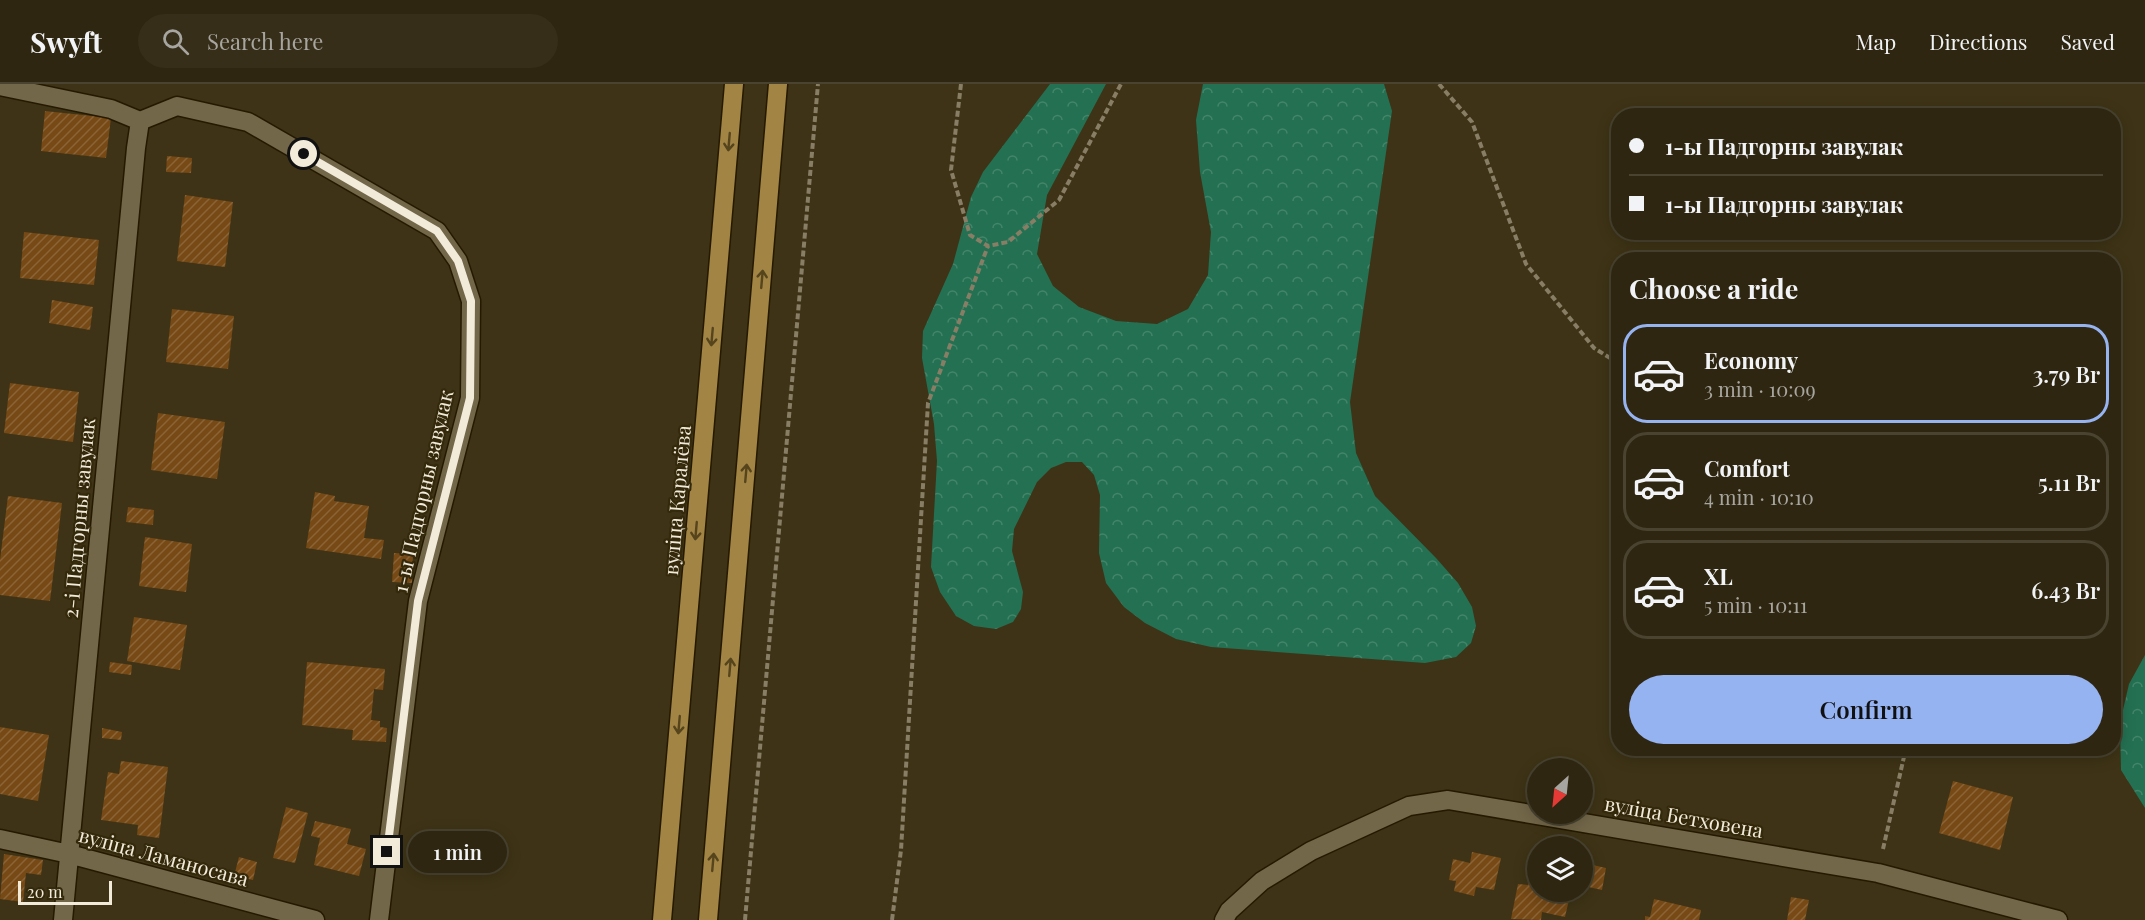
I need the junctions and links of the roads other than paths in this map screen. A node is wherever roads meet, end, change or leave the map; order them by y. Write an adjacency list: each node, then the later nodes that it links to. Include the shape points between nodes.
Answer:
1 (734, 84): 10 (main road, вуліца Каралёва, one-way to 10)
2 (778, 84): 11 (main road, one-way to 2)
3 (0, 86): 4 (street, via 111,109)
4 (140, 121): 6 (street, 2-і Падгорны завулак); 9 (street, 1-ы Падгорны завулак, via 177,106 248,122 437,231 458,261 471,301 470,398 418,601)
5 (0, 838): 6 (street, вуліца Ламаносава)
6 (69, 854): 7 (street, 2-і Падгорны завулак); 8 (street, вуліца Ламаносава)
7 (63, 920)
8 (315, 920)
9 (379, 920)
10 (662, 920)
11 (708, 920)
12 (1224, 920): 13 (street, вуліца Бетховена, via 1262,880 1311,851 1409,806 1448,800 1878,873)
13 (2058, 920)

